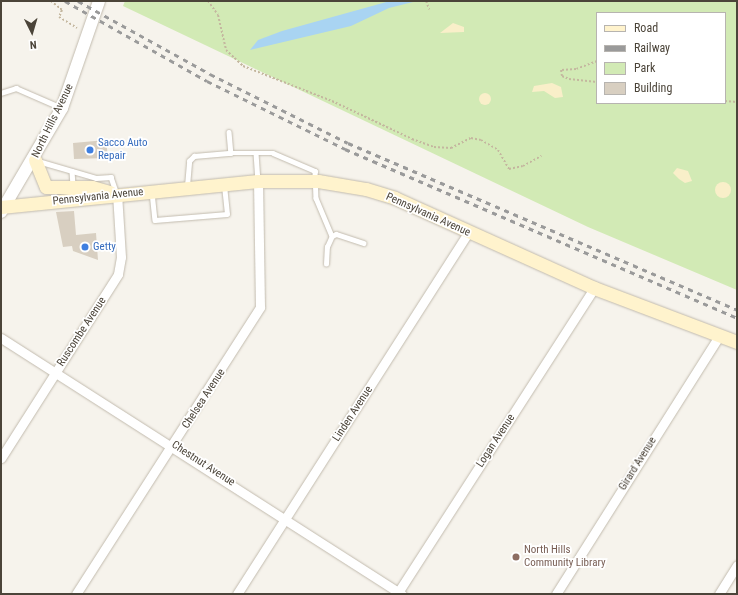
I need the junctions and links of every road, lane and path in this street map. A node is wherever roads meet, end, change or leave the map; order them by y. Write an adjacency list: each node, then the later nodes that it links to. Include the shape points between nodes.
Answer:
1 (51, 1): 6 (path, via 62,10 59,17)
2 (100, 1): 12 (street, North Hills Avenue)
3 (208, 1): 16 (path, via 218,16 226,50 243,66 332,101 434,147 451,148 471,138 482,140 498,150 509,169 522,167)
4 (426, 1): 5 (path)
5 (429, 10)
6 (82, 30)
7 (596, 61): 8 (path, via 576,69 561,70 562,76 569,79)
8 (596, 82)
9 (1, 93): 12 (lane, via 16,88)
10 (726, 101): 11 (path)
11 (737, 102)
12 (62, 108): 17 (street, North Hills Avenue)
13 (229, 132): 14 (lane)
14 (231, 153): 15 (lane); 23 (lane, via 194,156 189,161)
15 (256, 153): 19 (lane); 20 (lane, via 273,153 315,171)
16 (541, 156)
17 (35, 160): 18 (lane); 22 (main road, via 46,187); 26 (street, North Hills Avenue)
18 (72, 171): 22 (lane); 25 (lane, via 96,178 111,177)
19 (258, 181): 20 (main road, Pennsylvania Avenue); 21 (main road, Pennsylvania Avenue); 36 (street, Chelsea Avenue, via 260,307)
20 (315, 181): 27 (main road, Pennsylvania Avenue, via 395,198); 28 (lane, via 316,198)
21 (224, 184): 23 (main road, Pennsylvania Avenue); 24 (lane, via 227,214 155,220)
22 (73, 188): 25 (main road, via 92,187)
23 (187, 188): 24 (main road, Pennsylvania Avenue)
24 (152, 191): 25 (main road, Pennsylvania Avenue)
25 (117, 194): 26 (main road, Pennsylvania Avenue); 35 (street, Ruscombe Avenue, via 122,257 118,274)
26 (2, 209)
27 (468, 233): 31 (main road, Pennsylvania Avenue); 38 (street, Linden Avenue)
28 (332, 236): 29 (lane, via 336,234); 30 (lane, via 327,247)
29 (364, 243)
30 (326, 264)
31 (594, 288): 32 (main road, Pennsylvania Avenue); 40 (street, Logan Avenue)
32 (720, 335): 34 (main road, Pennsylvania Avenue); 43 (street, Girard Avenue)
33 (1, 338): 35 (street, Chestnut Avenue)
34 (737, 342)
35 (56, 373): 36 (street, Chestnut Avenue); 37 (street, Ruscombe Avenue)
36 (174, 446): 38 (street, Chestnut Avenue); 41 (street, Chelsea Avenue)
37 (1, 458)
38 (286, 518): 40 (street, Chestnut Avenue); 42 (street, Linden Avenue)
39 (737, 565): 44 (street)
40 (399, 593)
41 (76, 594)
42 (237, 594)
43 (556, 594)
44 (719, 594)

